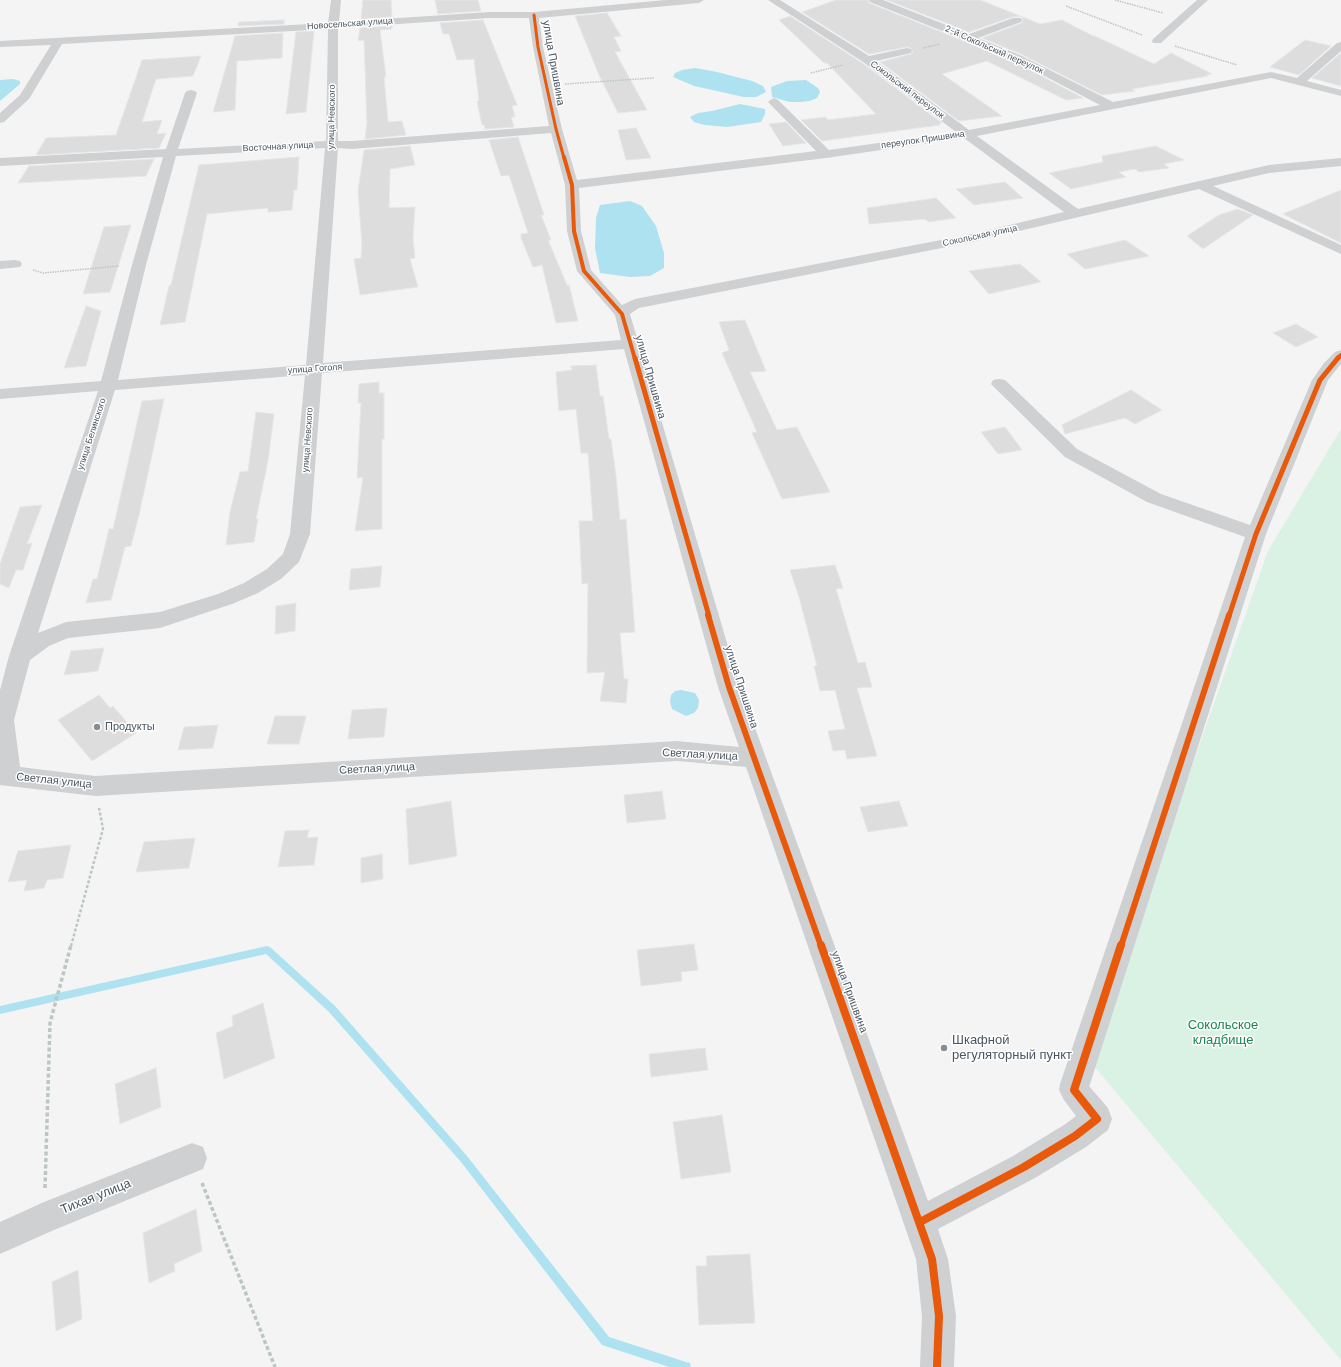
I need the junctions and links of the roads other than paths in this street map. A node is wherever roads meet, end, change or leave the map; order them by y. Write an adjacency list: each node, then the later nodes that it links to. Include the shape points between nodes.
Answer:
1 (336, 0): 8 (street, улица Невского)
2 (699, 0): 6 (street, Новосельская улица)
3 (773, 0): 15 (street, Сокольский переулок)
4 (874, 0): 9 (street, 2-й Сокольский переулок)
5 (1203, 0): 11 (street)
6 (534, 14): 8 (street, Новосельская улица); 22 (street, улица Пришвина, via 538,47)
7 (1017, 20): 9 (street)
8 (334, 26): 10 (street, Новосельская улица); 24 (street, улица Невского)
9 (968, 38): 20 (street, 2-й Сокольский переулок, via 1016,57)
10 (58, 41): 12 (street, Новосельская улица); 21 (street, via 25,97)
11 (1157, 41)
12 (0, 44)
13 (1341, 45): 16 (street)
14 (907, 51): 15 (street)
15 (867, 60): 23 (street, Сокольский переулок)
16 (1299, 82): 18 (street); 20 (street, переулок Пришвина, via 1271,74)
17 (191, 93): 25 (street, улица Белинского)
18 (1341, 93)
19 (774, 102): 26 (street)
20 (1112, 106): 23 (street, переулок Пришвина)
21 (0, 119)
22 (556, 129): 24 (street, Восточная улица, via 352,145); 29 (street, улица Пришвина)
23 (966, 134): 26 (street, переулок Пришвина); 31 (street, Сокольский переулок)
24 (332, 144): 25 (street, Восточная улица); 38 (street, улица Невского)
25 (171, 152): 27 (street, Восточная улица); 40 (street, улица Белинского)
26 (826, 154): 29 (street, переулок Пришвина)
27 (0, 162)
28 (1341, 162): 30 (street, Сокольская улица, via 1269,169)
29 (572, 185): 35 (street, улица Пришвина, via 574,231 584,271)
30 (1200, 185): 31 (street, Сокольская улица); 32 (street)
31 (1075, 214): 35 (street, Сокольская улица, via 972,238 635,304)
32 (1341, 250)
33 (15, 264): 34 (street)
34 (0, 265)
35 (622, 314): 36 (street, улица Пришвина)
36 (630, 344): 38 (street, улица Гоголя); 45 (street, улица Пришвина, via 729,687)
37 (1341, 355): 42 (street, via 1320,380)
38 (313, 369): 40 (street, улица Гоголя); 43 (street, улица Невского, via 300,534 292,557 274,574 251,588 225,599 160,620 66,630 42,640)
39 (999, 384): 42 (street, via 1071,453 1154,498)
40 (108, 385): 41 (street, улица Гоголя); 43 (street, улица Белинского)
41 (0, 394)
42 (1256, 534): 48 (street, via 1075,1084 1074,1090 1097,1119 1075,1136 1024,1167)
43 (20, 656): 44 (street, улица Белинского)
44 (1, 718): 46 (street, улица Белинского)
45 (754, 758): 46 (street, Светлая улица, via 677,751 96,786); 48 (street, улица Пришвина)
46 (5, 775)
47 (192, 1158): 49 (street, Тихая улица)
48 (920, 1222): 50 (street, улица Пришвина, via 932,1259 939,1316)
49 (0, 1238)
50 (937, 1367)

